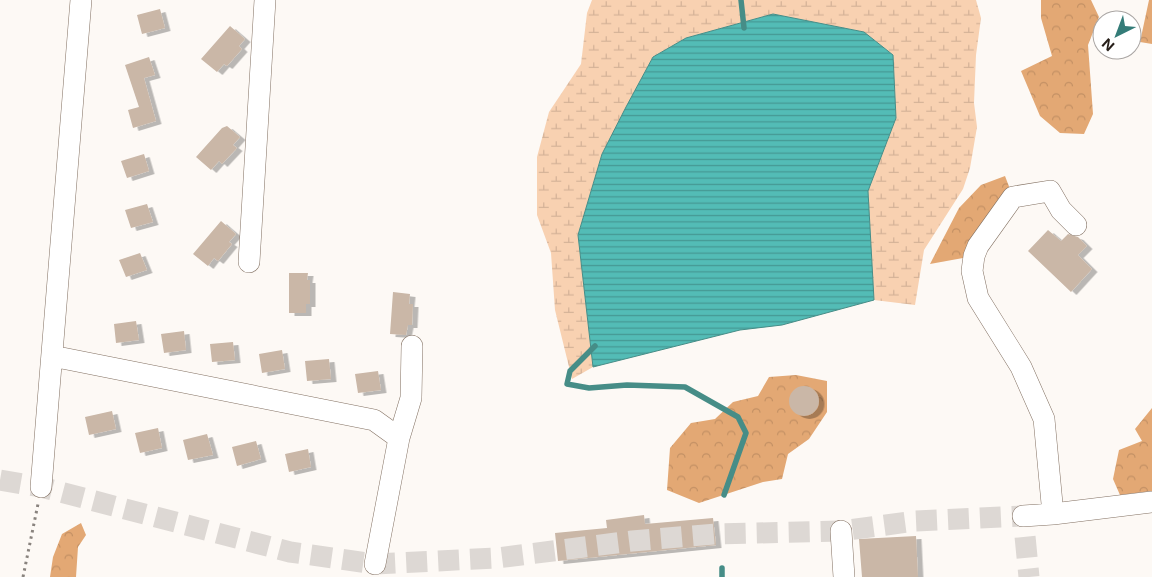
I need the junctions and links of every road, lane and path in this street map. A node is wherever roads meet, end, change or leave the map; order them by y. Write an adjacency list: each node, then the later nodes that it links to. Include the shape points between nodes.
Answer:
1 (81, 0): 6 (street)
2 (265, 0): 4 (street)
3 (1076, 225): 10 (street, via 1061,210 1050,191 1013,197 978,246 972,271 978,298 1021,367 1044,419)
4 (250, 262)
5 (412, 346): 7 (street, via 411,398)
6 (52, 356): 7 (street, via 374,420); 8 (street)
7 (399, 438): 13 (street)
8 (41, 487): 14 (path)
9 (1152, 502): 10 (street)
10 (1053, 514): 11 (street)
11 (1023, 516)
12 (841, 531): 15 (street)
13 (375, 564)
14 (24, 577)
15 (844, 577)

